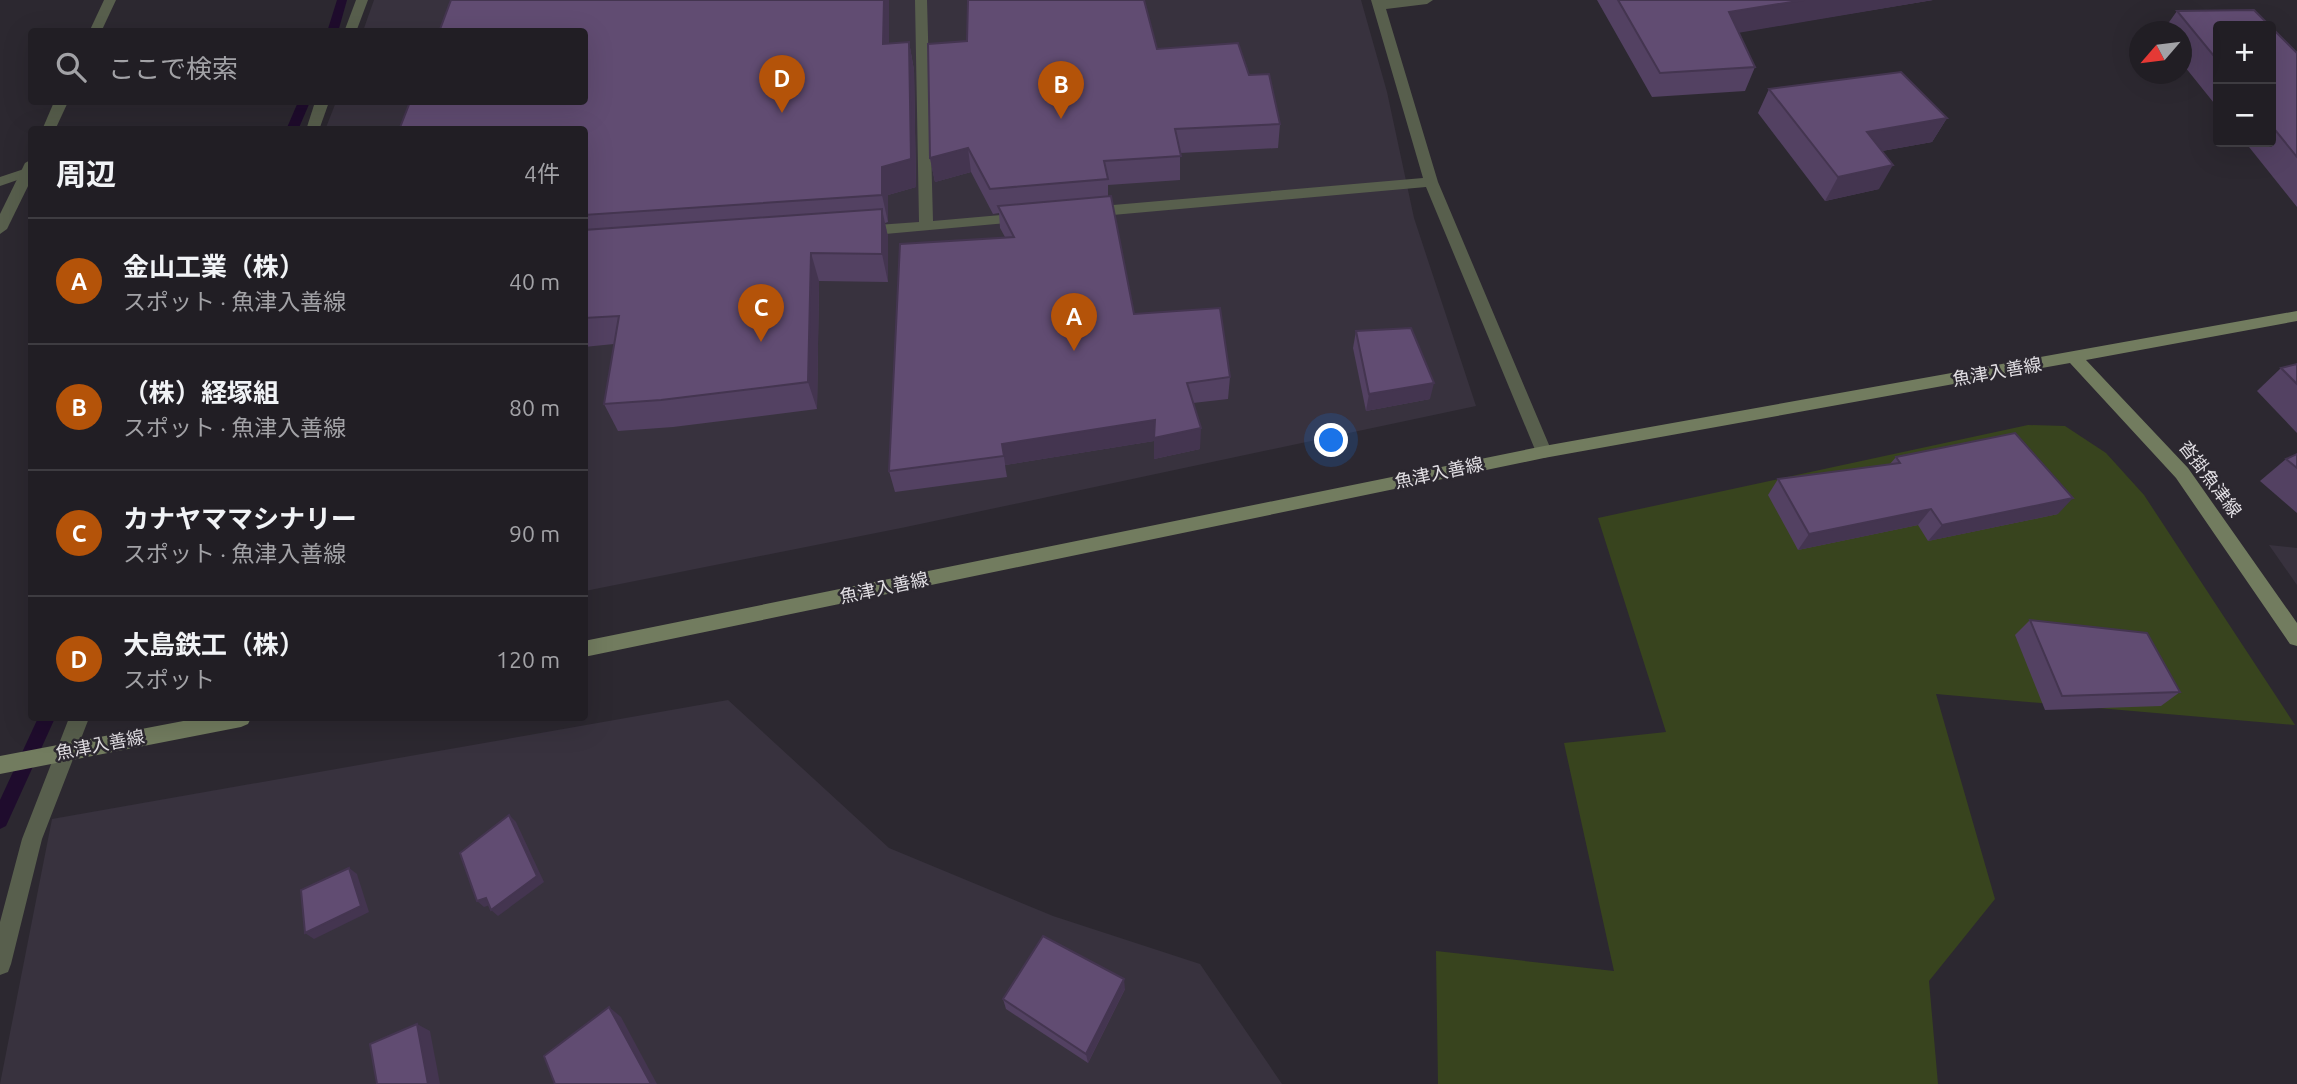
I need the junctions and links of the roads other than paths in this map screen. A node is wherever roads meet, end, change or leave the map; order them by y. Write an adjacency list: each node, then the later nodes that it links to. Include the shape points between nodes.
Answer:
1 (110, 0): 6 (street)
2 (362, 0): 7 (street)
3 (921, 0): 18 (street)
4 (1427, 0): 5 (street)
5 (1378, 3): 14 (street)
6 (97, 28)
7 (352, 28)
8 (60, 105): 10 (street)
9 (322, 105): 11 (street)
10 (50, 126)
11 (314, 126)
12 (28, 169): 15 (street)
13 (28, 170): 19 (street)
14 (1431, 182): 16 (street); 23 (street)
15 (0, 183)
16 (1076, 214)
17 (1035, 217): 18 (street)
18 (926, 227): 20 (street)
19 (0, 229)
20 (844, 233)
21 (2297, 316): 22 (main road, 魚津入善線)
22 (2074, 358): 23 (main road, 魚津入善線); 24 (main road, 沓掛魚津線, via 2182,472)
23 (1544, 452): 25 (main road, 魚津入善線)
24 (2297, 638)
25 (588, 648)
26 (78, 721): 29 (street, via 32,839)
27 (226, 721): 28 (main road, 魚津入善線)
28 (0, 765)
29 (0, 964)

